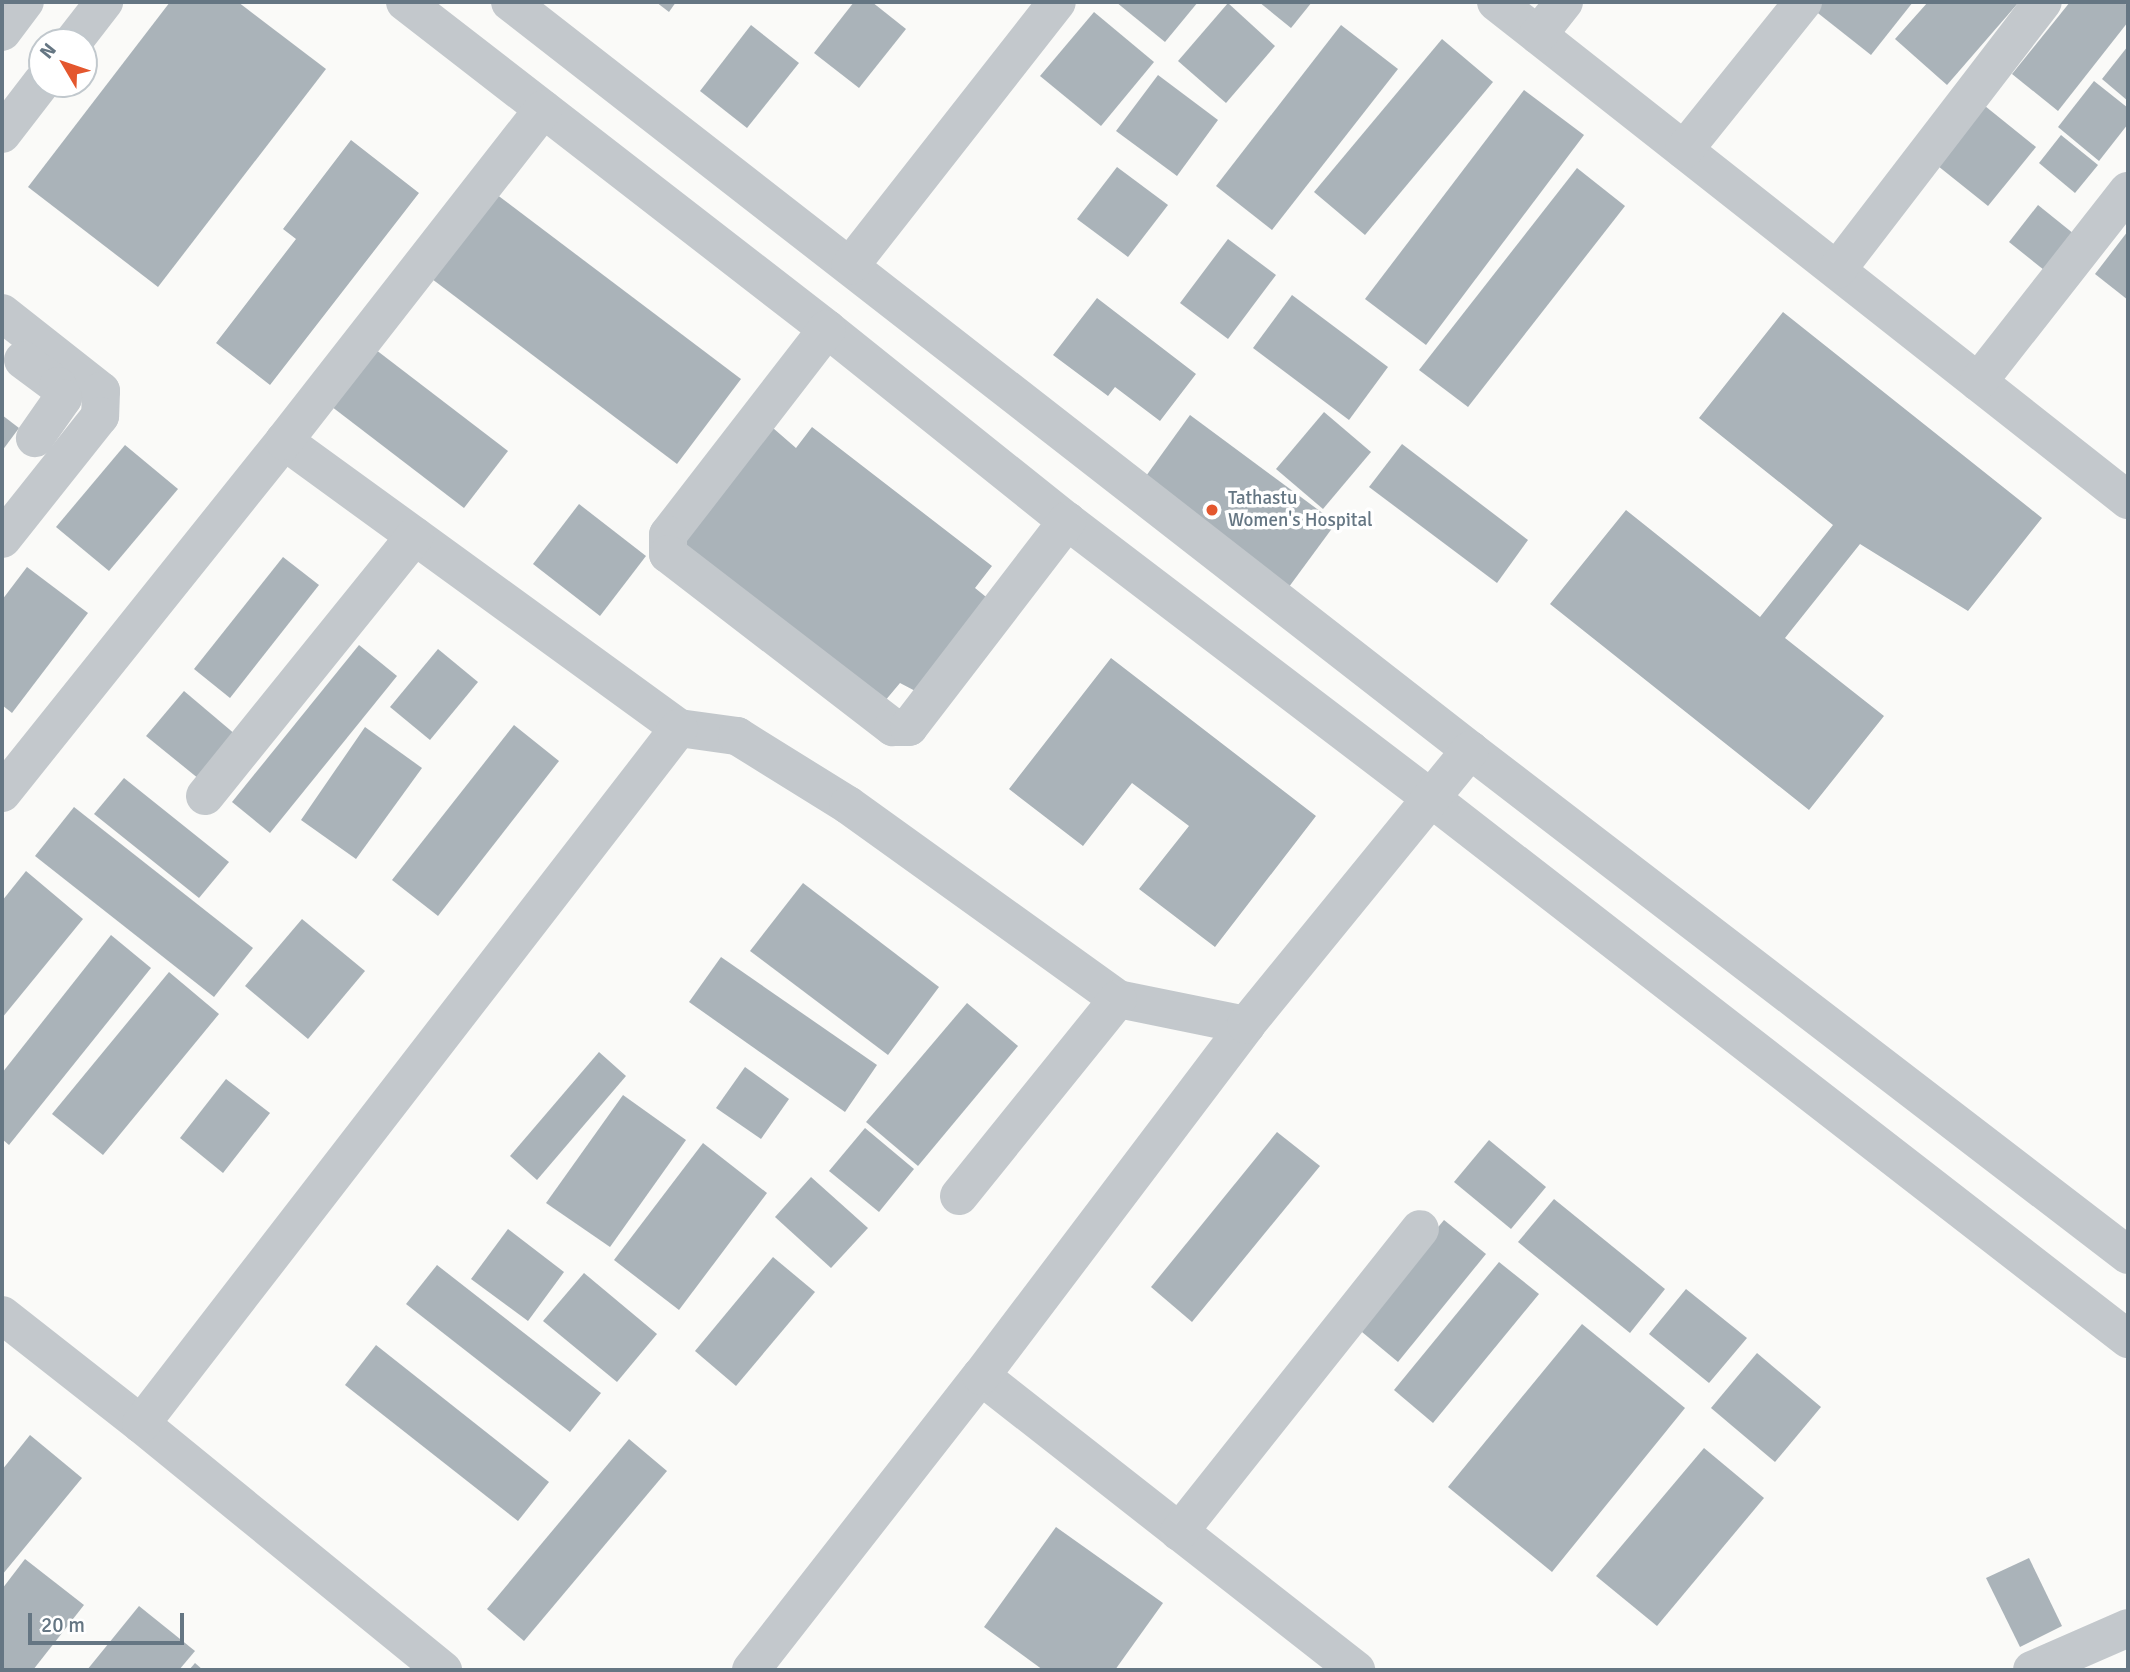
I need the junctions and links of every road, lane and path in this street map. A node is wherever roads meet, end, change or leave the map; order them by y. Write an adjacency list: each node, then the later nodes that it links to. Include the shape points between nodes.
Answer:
1 (25, 2): 11 (street)
2 (104, 2): 10 (street)
3 (405, 2): 14 (street)
4 (509, 2): 18 (street)
5 (1057, 2): 18 (street)
6 (1496, 2): 12 (street)
7 (1564, 2): 12 (street)
8 (1803, 2): 16 (street)
9 (2043, 2): 19 (street)
10 (84, 28)
11 (2, 32)
12 (1538, 35): 16 (street)
13 (30, 98): 15 (street)
14 (543, 109): 21 (street); 25 (street)
15 (2, 134)
16 (1684, 150): 19 (street)
17 (2128, 191): 23 (street)
18 (850, 266): 31 (street)
19 (1837, 270): 23 (street)
20 (2, 313): 29 (street, via 102,391 100,416)
21 (827, 329): 27 (street); 27 (street, via 668,535 668,554 893,727 909,727)
22 (2, 344): 24 (street, via 58,386 63,398)
23 (1978, 382): 26 (street)
24 (35, 438)
25 (284, 441): 28 (street); 32 (street)
26 (2128, 500)
27 (1067, 521): 34 (street)
28 (415, 536): 30 (street); 33 (street)
29 (2, 539)
30 (679, 728): 35 (street, via 737,736 848,805); 43 (street)
31 (1470, 750): 34 (street); 39 (street)
32 (2, 793)
33 (205, 796)
34 (1432, 799): 36 (street); 41 (street)
35 (1118, 999): 36 (street); 37 (street)
36 (1247, 1025): 42 (street)
37 (959, 1196)
38 (1420, 1228): 44 (street)
39 (2128, 1255)
40 (2, 1315): 43 (street)
41 (2128, 1339)
42 (981, 1376): 44 (street); 47 (street)
43 (142, 1424): 46 (street)
44 (1179, 1532): 48 (street)
45 (2128, 1628): 49 (street)
46 (443, 1670)
47 (751, 1670)
48 (1356, 1670)
49 (2032, 1670)

